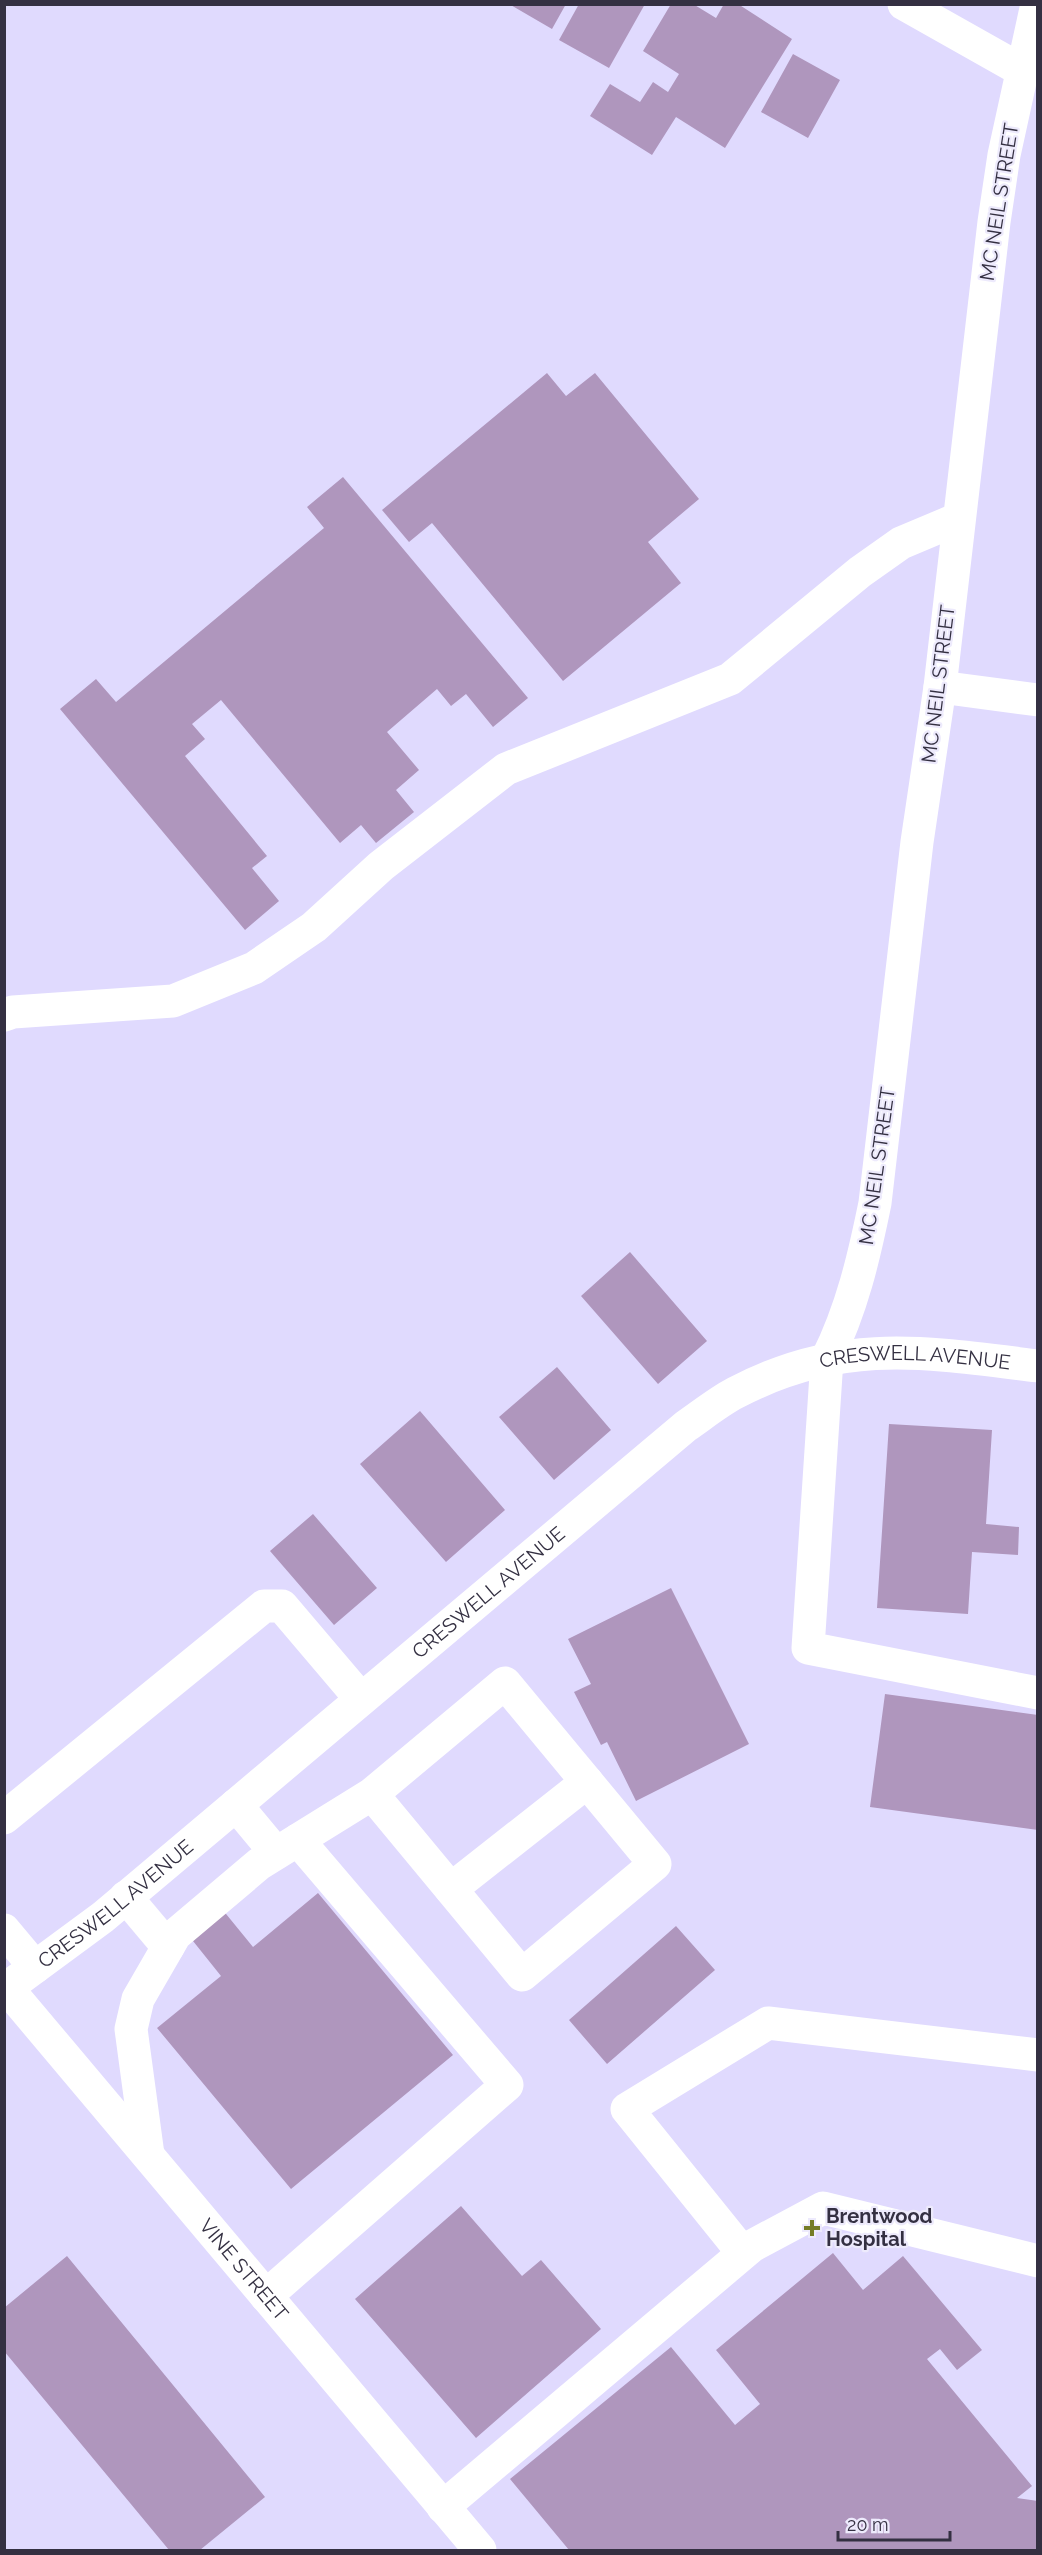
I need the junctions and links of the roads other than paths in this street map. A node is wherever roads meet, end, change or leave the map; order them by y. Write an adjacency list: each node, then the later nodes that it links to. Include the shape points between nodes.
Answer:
1 (904, 4): 3 (street)
2 (1037, 4): 3 (street, MC NEIL STREET)
3 (1021, 70): 4 (street, MC NEIL STREET, via 994,222)
4 (958, 519): 5 (street, MC NEIL STREET); 7 (street, via 901,543 730,679 506,769 381,866 314,927 254,968 173,1001)
5 (940, 687): 6 (street); 8 (street, MC NEIL STREET, via 915,854 875,1203 861,1268 842,1328)
6 (1038, 700)
7 (4, 1015)
8 (827, 1359): 9 (street, CRESWELL AVENUE, via 904,1351); 10 (street, via 808,1648); 11 (street, CRESWELL AVENUE, via 787,1370 734,1393 686,1426)
9 (1038, 1366)
10 (1038, 1693)
11 (361, 1700): 14 (street, CRESWELL AVENUE); 15 (street, via 282,1606 264,1606)
12 (587, 1782): 13 (street, via 505,1683); 17 (street); 17 (street, via 655,1864 522,1975)
13 (372, 1794): 16 (street); 17 (street)
14 (236, 1805): 16 (street); 18 (street, CRESWELL AVENUE)
15 (4, 1818)
16 (287, 1846): 20 (street, via 259,1864 175,1935); 27 (street, via 507,2085)
17 (451, 1889)
18 (126, 1897): 20 (street); 21 (street, CRESWELL AVENUE)
19 (4, 1930): 21 (street)
20 (168, 1947): 24 (street, via 138,1999 130,2029)
21 (35, 1967): 22 (street, CRESWELL AVENUE)
22 (6, 1989): 24 (street, VINE STREET)
23 (1038, 2055): 25 (street, via 768,2023 627,2109)
24 (148, 2156): 27 (street, VINE STREET)
25 (743, 2253): 26 (street, via 823,2208); 28 (street)
26 (1038, 2260)
27 (266, 2296): 28 (street, VINE STREET)
28 (443, 2506): 29 (street, VINE STREET)
29 (480, 2550)

